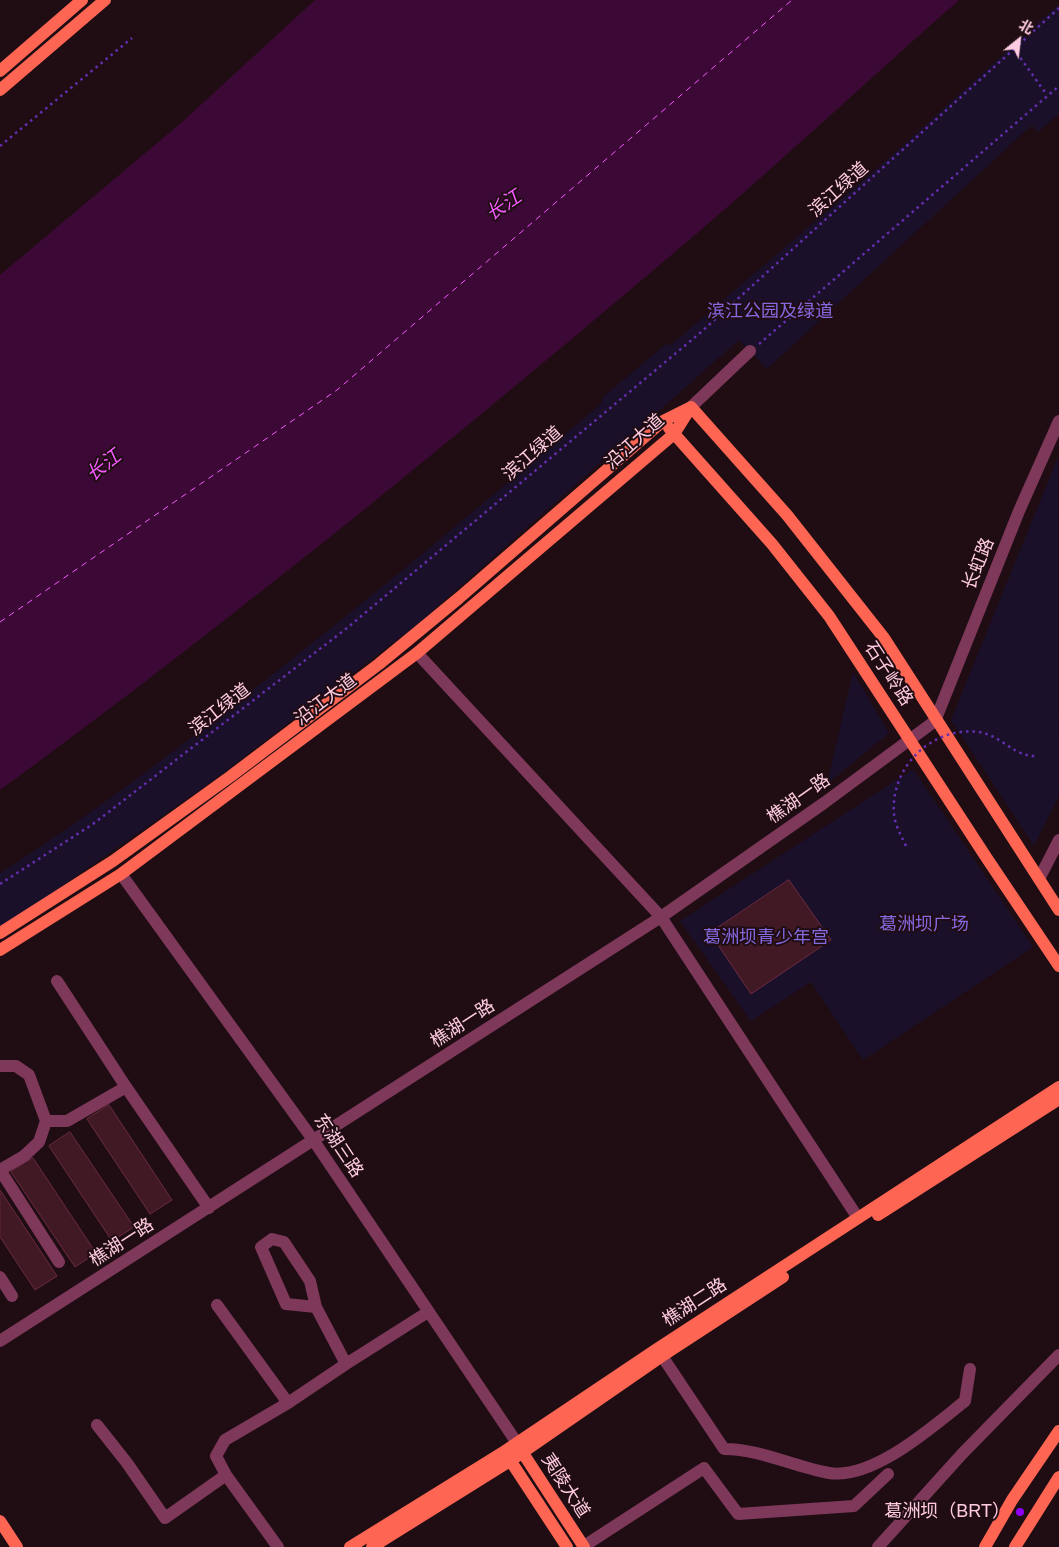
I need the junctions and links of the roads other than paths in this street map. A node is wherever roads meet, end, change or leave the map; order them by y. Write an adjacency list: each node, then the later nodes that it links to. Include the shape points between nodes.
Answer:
1 (82, 0): 3 (main road)
2 (105, 0): 4 (main road)
3 (0, 71)
4 (0, 90)
5 (750, 352): 6 (street)
6 (691, 407): 7 (main road, 沿江大道); 9 (main road, 沿江大道); 11 (main road, 石子岭路, via 829,566 884,638)
7 (663, 421): 9 (main road, 石子岭路); 18 (main road, 沿江大道, via 379,664 113,861)
8 (1059, 421): 11 (street, 长虹路, via 1019,511)
9 (674, 434): 10 (main road, 沿江大道); 12 (main road, 石子岭路, via 772,544 829,616)
10 (417, 653): 14 (main road, 沿江大道); 17 (street)
11 (935, 721): 12 (street, 樵湖一路); 15 (main road, 石子岭路)
12 (909, 740): 17 (street, 樵湖一路); 20 (main road, 石子岭路)
13 (1059, 840): 15 (street)
14 (121, 874): 19 (main road, 沿江大道); 27 (street, 东湖三路)
15 (1039, 879): 16 (main road, 石子岭路)
16 (1059, 910)
17 (661, 917): 27 (street, 樵湖一路); 30 (street)
18 (0, 933)
19 (0, 950)
20 (1059, 966)
21 (57, 981): 23 (street)
22 (0, 1066): 26 (street, via 16,1066 30,1075)
23 (126, 1087): 26 (street, via 67,1121); 29 (street)
24 (1059, 1087): 30 (main road, 樵湖二路)
25 (1059, 1099): 39 (main road, 樵湖二路)
26 (46, 1121): 28 (street, via 39,1142 24,1156)
27 (314, 1141): 29 (street, 樵湖一路); 36 (street, 东湖三路)
28 (0, 1170): 31 (street)
29 (209, 1208): 37 (street, 樵湖一路)
30 (858, 1218): 45 (main road, 樵湖二路)
31 (59, 1262)
32 (0, 1277): 33 (street)
33 (12, 1296)
34 (217, 1305): 42 (street)
35 (316, 1307): 35 (street, via 310,1281 284,1242 272,1239 260,1247 286,1304); 40 (street)
36 (428, 1312): 40 (street); 45 (street, 东湖三路)
37 (0, 1341)
38 (1059, 1355): 57 (street, via 962,1454)
39 (662, 1356): 41 (street, via 724,1449 752,1452 830,1473 858,1472 916,1441 965,1401); 45 (main road, 樵湖二路)
40 (346, 1364): 42 (street)
41 (970, 1369)
42 (288, 1403): 48 (street, via 225,1440 216,1456)
43 (97, 1425): 48 (street, via 165,1518)
44 (1059, 1430): 58 (main road)
45 (520, 1448): 46 (main road, 樵湖二路); 56 (main road, 夷陵大道)
46 (508, 1456): 53 (main road, 樵湖二路); 54 (main road, 樵湖二路); 55 (main road, 夷陵大道)
47 (888, 1474): 56 (street, via 854,1506 738,1514 704,1468)
48 (226, 1475): 52 (street)
49 (1059, 1477): 59 (main road)
50 (0, 1521): 51 (main road)
51 (17, 1547)
52 (278, 1547)
53 (350, 1547)
54 (372, 1547)
55 (567, 1547)
56 (584, 1547)
57 (878, 1547)
58 (985, 1547)
59 (1016, 1547)

